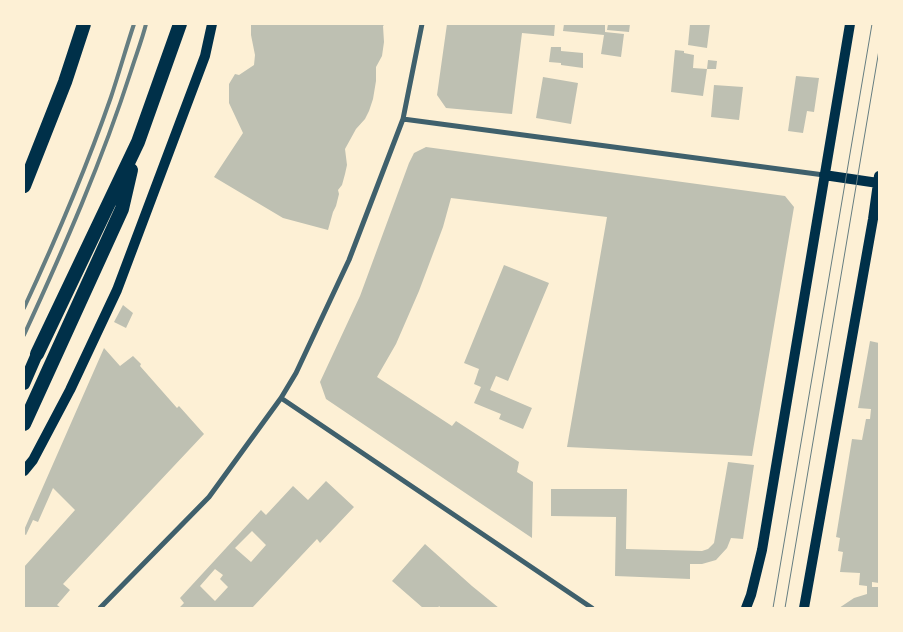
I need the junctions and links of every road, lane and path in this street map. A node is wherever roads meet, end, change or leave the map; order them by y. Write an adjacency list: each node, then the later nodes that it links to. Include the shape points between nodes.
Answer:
1 (84, 24): 10 (highway)
2 (180, 24): 7 (highway)
3 (212, 24): 15 (main road, via 205,56 116,290 70,390)
4 (422, 24): 6 (street)
5 (850, 24): 8 (main road)
6 (403, 119): 8 (street); 13 (street, via 349,260 296,373)
7 (138, 142): 11 (highway); 14 (highway, via 122,208)
8 (824, 175): 9 (main road); 18 (main road, via 762,550)
9 (879, 179): 19 (main road)
10 (24, 186)
11 (37, 354): 12 (main road)
12 (24, 384)
13 (280, 398): 16 (street, via 209,497); 17 (street)
14 (24, 424)
15 (24, 471)
16 (100, 608)
17 (592, 608)
18 (746, 608)
19 (804, 608)

